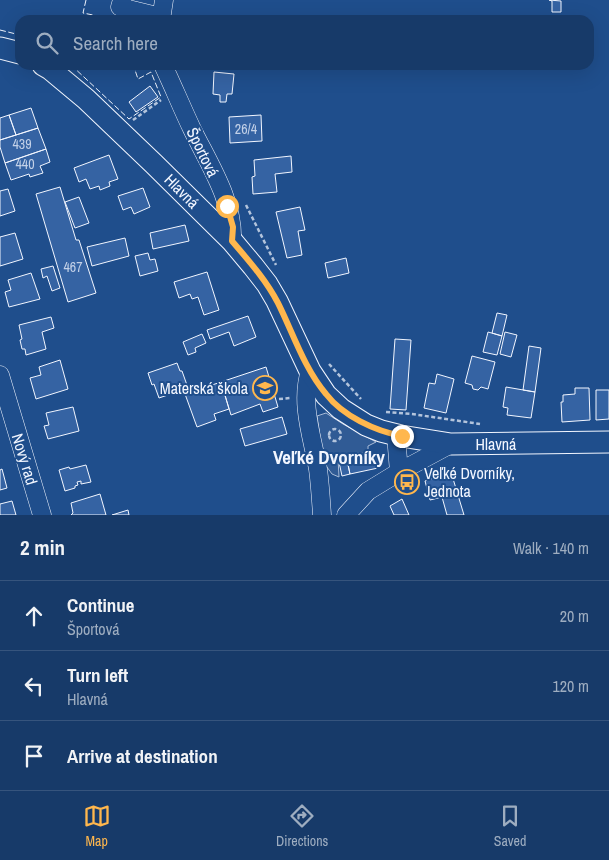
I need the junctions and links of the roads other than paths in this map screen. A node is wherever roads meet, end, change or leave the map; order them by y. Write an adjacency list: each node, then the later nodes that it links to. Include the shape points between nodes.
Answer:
1 (122, 0): 2 (street, via 120,6)
2 (162, 12)
3 (0, 48): 4 (main road)
4 (15, 52)
5 (51, 70): 7 (main road, Hlavná, via 86,99)
6 (165, 70): 7 (street, Športová, via 219,182 233,227)
7 (232, 241): 8 (main road, Hlavná, via 267,284)
8 (319, 368): 10 (main road, Hlavná, via 326,395 341,409 366,425); 15 (street, via 306,383 305,396)
9 (0, 375): 14 (street, Nový rad)
10 (396, 435): 12 (main road, Hlavná); 13 (street)
11 (609, 442): 12 (main road, Hlavná)
12 (451, 444): 13 (street)
13 (399, 472): 16 (street, via 368,491)
14 (42, 515)
15 (322, 515)
16 (346, 515)

